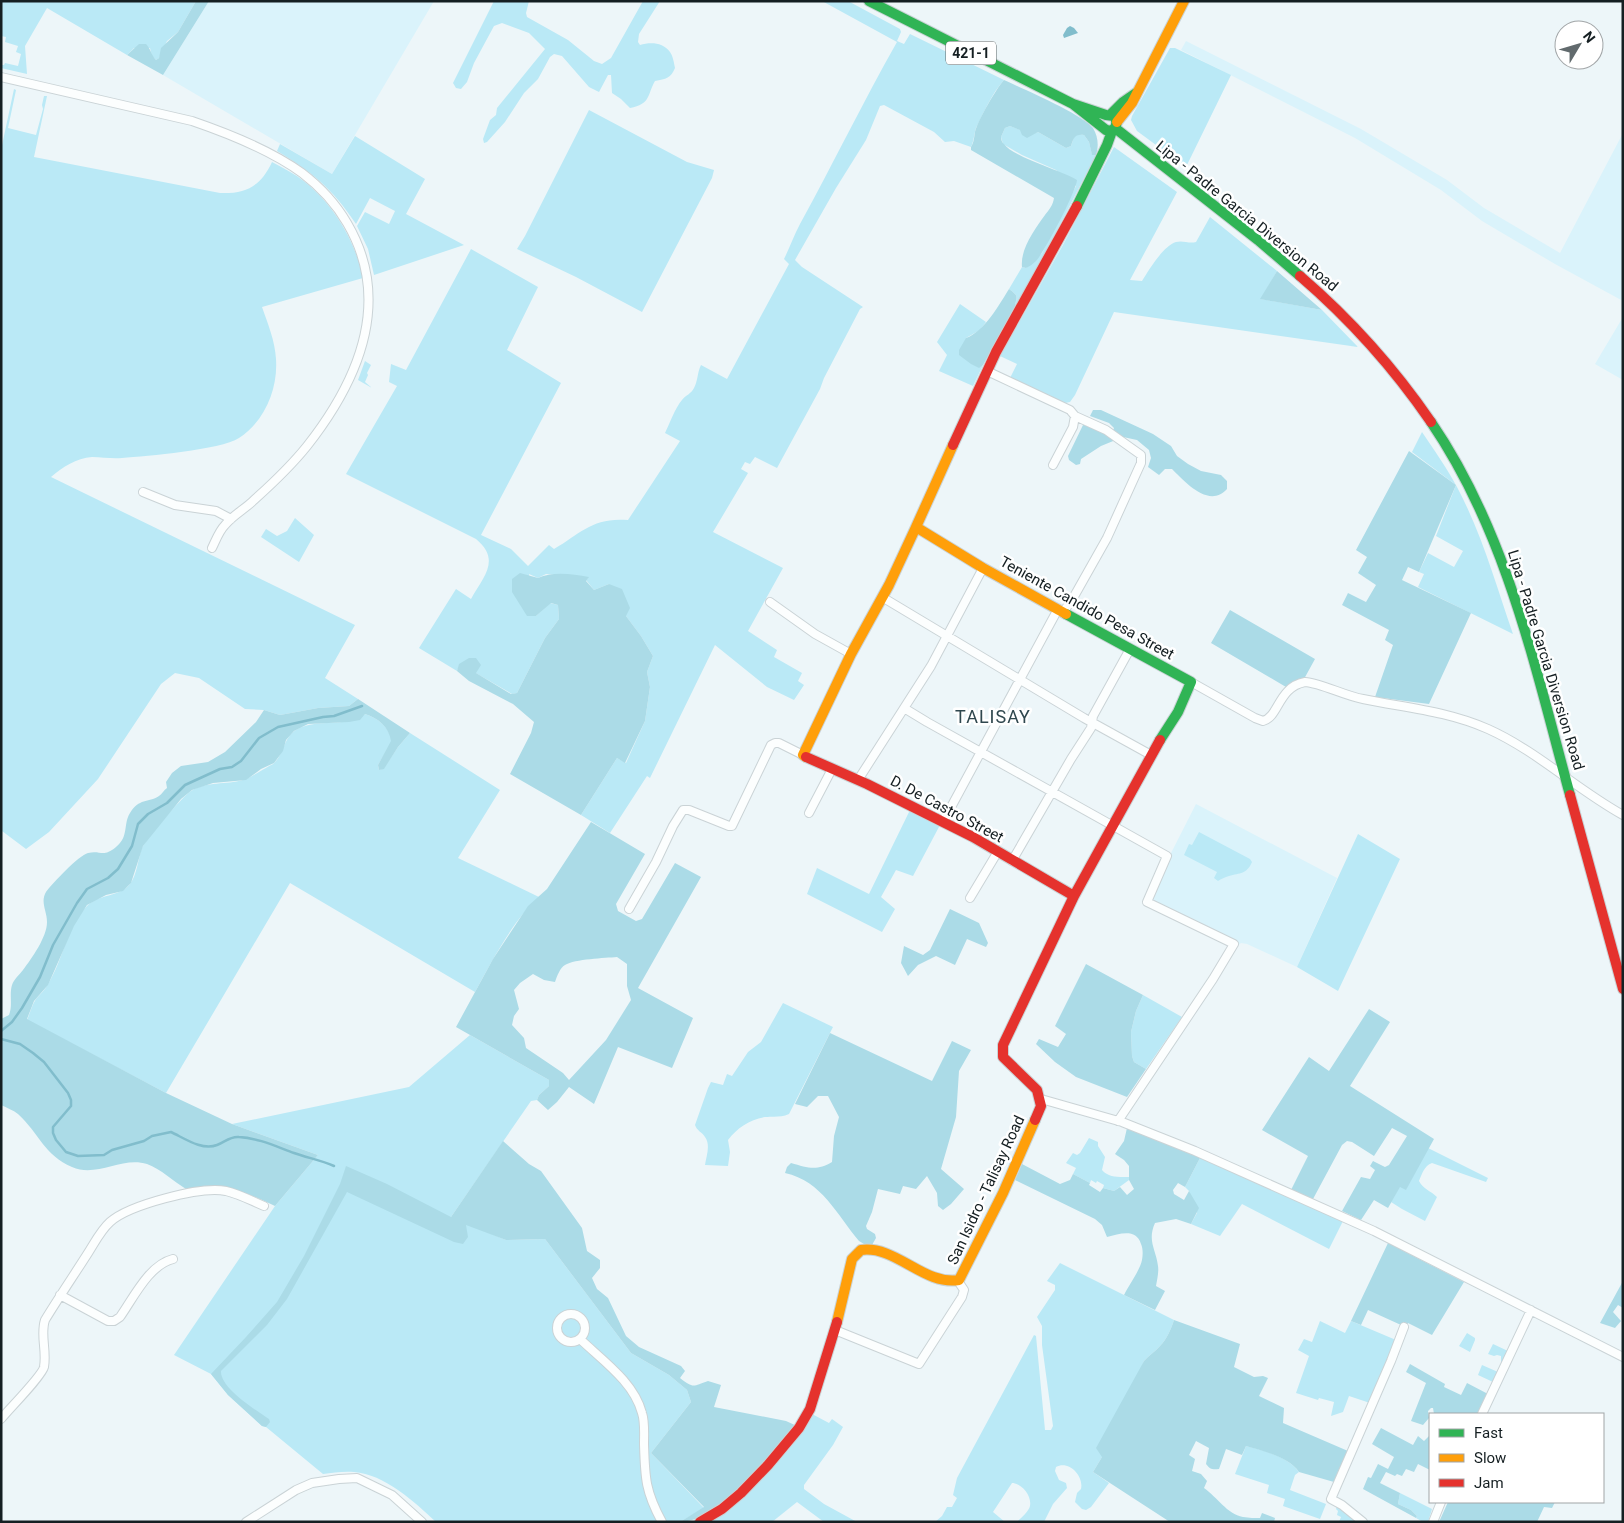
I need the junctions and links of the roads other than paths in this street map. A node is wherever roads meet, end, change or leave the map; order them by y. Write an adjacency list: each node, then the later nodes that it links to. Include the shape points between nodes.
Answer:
1 (869, 1): 4 (street, 421-1)
2 (1184, 1): 4 (street, via 1129,108)
3 (1, 77): 9 (street, via 220,130 306,176 332,202 354,235 367,270 369,298 364,334 353,372 333,409 295,460)
4 (1109, 124): 5 (street, via 1102,154); 27 (street, Lipa - Padre Garcia Diversion Road, via 1317,290 1369,344 1427,415 1463,472 1493,535 1525,631)
5 (988, 371): 6 (street, via 1070,410); 10 (street)
6 (1075, 416): 7 (street, via 1073,427); 15 (street, via 1106,430 1141,455 1141,463 1107,538 1072,600)
7 (1053, 465)
8 (143, 492): 9 (street, via 175,505 216,511)
9 (231, 519): 11 (street, via 222,528)
10 (916, 528): 12 (street, Teniente Candido Pesa Street); 13 (street)
11 (212, 548)
12 (983, 568): 15 (street, Teniente Candido Pesa Street); 16 (street)
13 (882, 597): 16 (street); 18 (street)
14 (770, 602): 18 (street)
15 (1060, 611): 17 (street, Teniente Candido Pesa Street); 19 (street)
16 (946, 635): 19 (street); 21 (street)
17 (1130, 649): 20 (street, Teniente Candido Pesa Street); 22 (street)
18 (850, 654): 24 (street)
19 (1021, 680): 22 (street); 23 (street)
20 (1191, 682): 25 (street, via 1174,719); 27 (street, via 1263,721 1268,719 1288,690 1308,682 1362,699 1448,714 1518,745)
21 (904, 708): 23 (street); 28 (street)
22 (1092, 722): 25 (street); 29 (street)
23 (980, 752): 29 (street); 32 (street)
24 (803, 755): 26 (street, D. De Castro Street); 38 (street, via 775,742 732,826 683,810)
25 (1151, 755): 33 (street)
26 (832, 769): 28 (street, D. De Castro Street); 30 (street)
27 (1566, 779): 31 (street); 39 (street, Lipa - Padre Garcia Diversion Road)
28 (858, 780): 32 (street, D. De Castro Street)
29 (1052, 792): 33 (street); 35 (street)
30 (809, 813)
31 (1623, 815)
32 (943, 822): 34 (street, D. De Castro Street)
33 (1113, 827): 36 (street); 41 (street, via 1167,856 1147,898 1148,904 1234,944)
34 (997, 853): 35 (street, D. De Castro Street); 37 (street)
35 (1012, 861): 36 (street, D. De Castro Street)
36 (1074, 896): 40 (street, via 1002,1048 1006,1061 1034,1085)
37 (970, 898)
38 (629, 909)
39 (1623, 989)
40 (1041, 1099): 41 (street); 44 (street, San Isidro - Talisay Road, via 1039,1112 1003,1193)
41 (1118, 1121): 46 (street, via 1201,1153 1374,1231)
42 (264, 1206): 45 (street, via 224,1190 207,1190 168,1197 125,1213 108,1224)
43 (173, 1258): 45 (street, via 154,1268 114,1321)
44 (958, 1281): 48 (street, via 964,1290 962,1297 919,1364); 48 (street, San Isidro - Talisay Road, via 952,1282 873,1250 861,1250 852,1260)
45 (60, 1295): 52 (street, via 42,1330 46,1350 43,1369)
46 (1531, 1310): 50 (street); 51 (street)
47 (1404, 1327): 58 (street, via 1331,1499)
48 (835, 1330): 57 (street, San Isidro - Talisay Road, via 810,1409 797,1432 753,1483)
49 (580, 1339): 56 (street, via 621,1378 640,1405 644,1420 647,1490)
50 (1623, 1357)
51 (1482, 1413)
52 (1, 1419)
53 (1442, 1503): 59 (street)
54 (246, 1522): 55 (street, via 312,1483 357,1478 392,1495)
55 (422, 1522)
56 (662, 1522)
57 (700, 1522)
58 (1363, 1522)
59 (1433, 1522)

